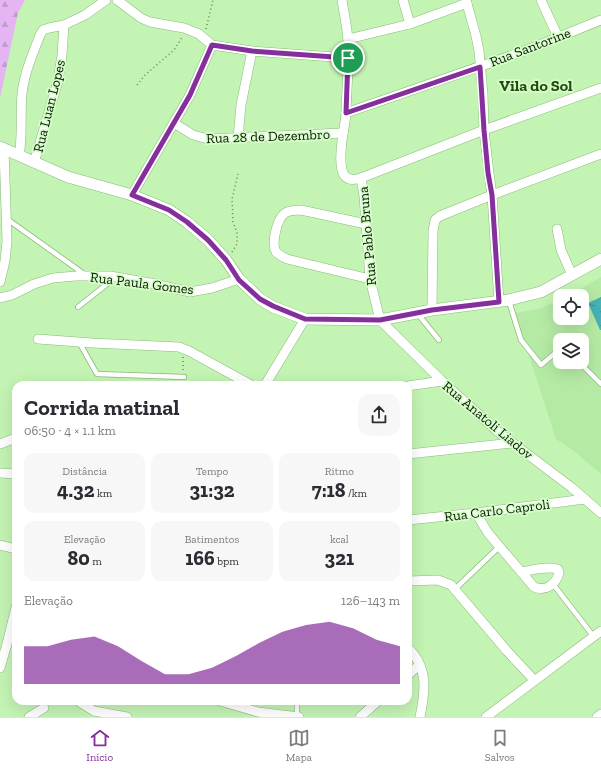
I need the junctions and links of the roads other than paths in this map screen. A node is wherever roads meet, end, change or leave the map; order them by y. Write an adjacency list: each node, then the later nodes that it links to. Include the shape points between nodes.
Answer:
1 (106, 0): 9 (street, via 85,15)
2 (118, 0): 12 (street, via 150,22 188,29)
3 (342, 0): 11 (street, Rua Pablo Bruna)
4 (403, 0): 8 (street)
5 (541, 0): 10 (street)
6 (467, 2): 8 (street); 15 (street, via 476,36)
7 (601, 20): 10 (street, Rua Santorine)
8 (410, 24): 11 (street)
9 (64, 25): 24 (street, via 43,30 27,70 22,93 22,144); 25 (street, Rua Luan Lopes, via 58,81)
10 (558, 37): 15 (street, Rua Santorine)
11 (348, 39): 14 (street, Rua Pablo Bruna)
12 (212, 45): 13 (street); 18 (street, via 190,95)
13 (252, 51): 14 (street); 21 (street, via 240,105)
14 (348, 58): 17 (street, Rua Pablo Bruna)
15 (480, 67): 17 (street, Rua Santorine); 19 (street)
16 (601, 88): 19 (street)
17 (346, 113): 20 (street, Rua Pablo Bruna)
18 (174, 123): 21 (street, Rua 28 de Dezembro, via 202,138); 27 (street)
19 (484, 130): 26 (street); 28 (street)
20 (343, 133): 21 (street, Rua 28 de Dezembro); 26 (street, Rua Pablo Bruna, via 341,157 345,176 354,180)
21 (238, 138)
22 (2, 148): 24 (street); 29 (street)
23 (601, 154): 28 (street)
24 (19, 156): 25 (street)
25 (34, 163): 27 (street)
26 (361, 178): 30 (street, Rua Pablo Bruna)
27 (132, 195): 36 (street, via 169,210 187,222 226,260)
28 (492, 195): 40 (street); 42 (street, via 435,220)
29 (4, 212): 34 (lane); 38 (street, via 7,251)
30 (366, 224): 37 (street, Rua Pablo Bruna); 37 (street, via 292,210 285,213 280,220 274,243 276,251 287,259)
31 (557, 229): 33 (street, via 561,250)
32 (600, 262): 33 (street)
33 (572, 275): 40 (street, via 541,292)
34 (88, 276): 35 (street, Rua Paula Gomes); 39 (street, Rua Paula Gomes, via 53,278 34,284 12,296)
35 (116, 277): 36 (street, Rua Paula Gomes, via 190,292); 41 (lane)
36 (239, 280): 44 (street, via 260,299)
37 (370, 280): 45 (street, Rua Pablo Bruna)
38 (0, 282)
39 (0, 298)
40 (504, 301): 42 (street); 49 (lane, via 521,340 541,365)
41 (78, 307)
42 (432, 310): 43 (street)
43 (417, 313): 45 (street); 47 (lane)
44 (305, 319): 45 (street); 53 (street)
45 (380, 320): 54 (street, Rua Anatoli Liadov)
46 (38, 339): 48 (street)
47 (439, 340)
48 (79, 342): 51 (lane, via 97,374); 52 (street, via 178,347)
49 (553, 355)
50 (586, 369): 55 (lane)
51 (184, 377)
52 (244, 381)
53 (267, 381)
54 (442, 381): 56 (street); 58 (street, Rua Anatoli Liadov)
55 (601, 384)
56 (412, 385)
57 (12, 439): 59 (street)
58 (512, 443): 60 (street); 63 (street, Rua Anatoli Liadov)
59 (0, 444)
60 (412, 454)
61 (0, 473): 62 (street)
62 (12, 474)
63 (585, 499): 64 (street, Rua Carlo Caproli); 65 (street, Rua Anatoli Liadov)
64 (476, 513): 66 (street, Rua Carlo Caproli); 68 (street, via 483,527)
65 (601, 514)
66 (412, 520)
67 (0, 545): 69 (street)
68 (499, 547): 70 (street); 73 (lane)
69 (12, 548)
70 (521, 572): 72 (street, via 538,589); 72 (street, via 558,569)
71 (412, 581): 73 (street, via 438,580)
72 (553, 584): 75 (lane)
73 (455, 589): 80 (street, via 507,652)
74 (12, 623): 78 (street)
75 (598, 634): 80 (street)
76 (412, 652): 77 (street)
77 (420, 664): 79 (street); 91 (street, via 424,680)
78 (0, 668)
79 (412, 671)
80 (534, 680): 92 (street)
81 (84, 705): 88 (street, via 94,711)
82 (234, 705): 89 (street, via 258,712)
83 (297, 705): 89 (lane)
84 (374, 705): 90 (street)
85 (44, 708): 87 (street)
86 (601, 714): 93 (street)
87 (30, 717)
88 (127, 717)
89 (298, 717)
90 (360, 717)
91 (420, 717)
92 (486, 717)
93 (597, 717)

